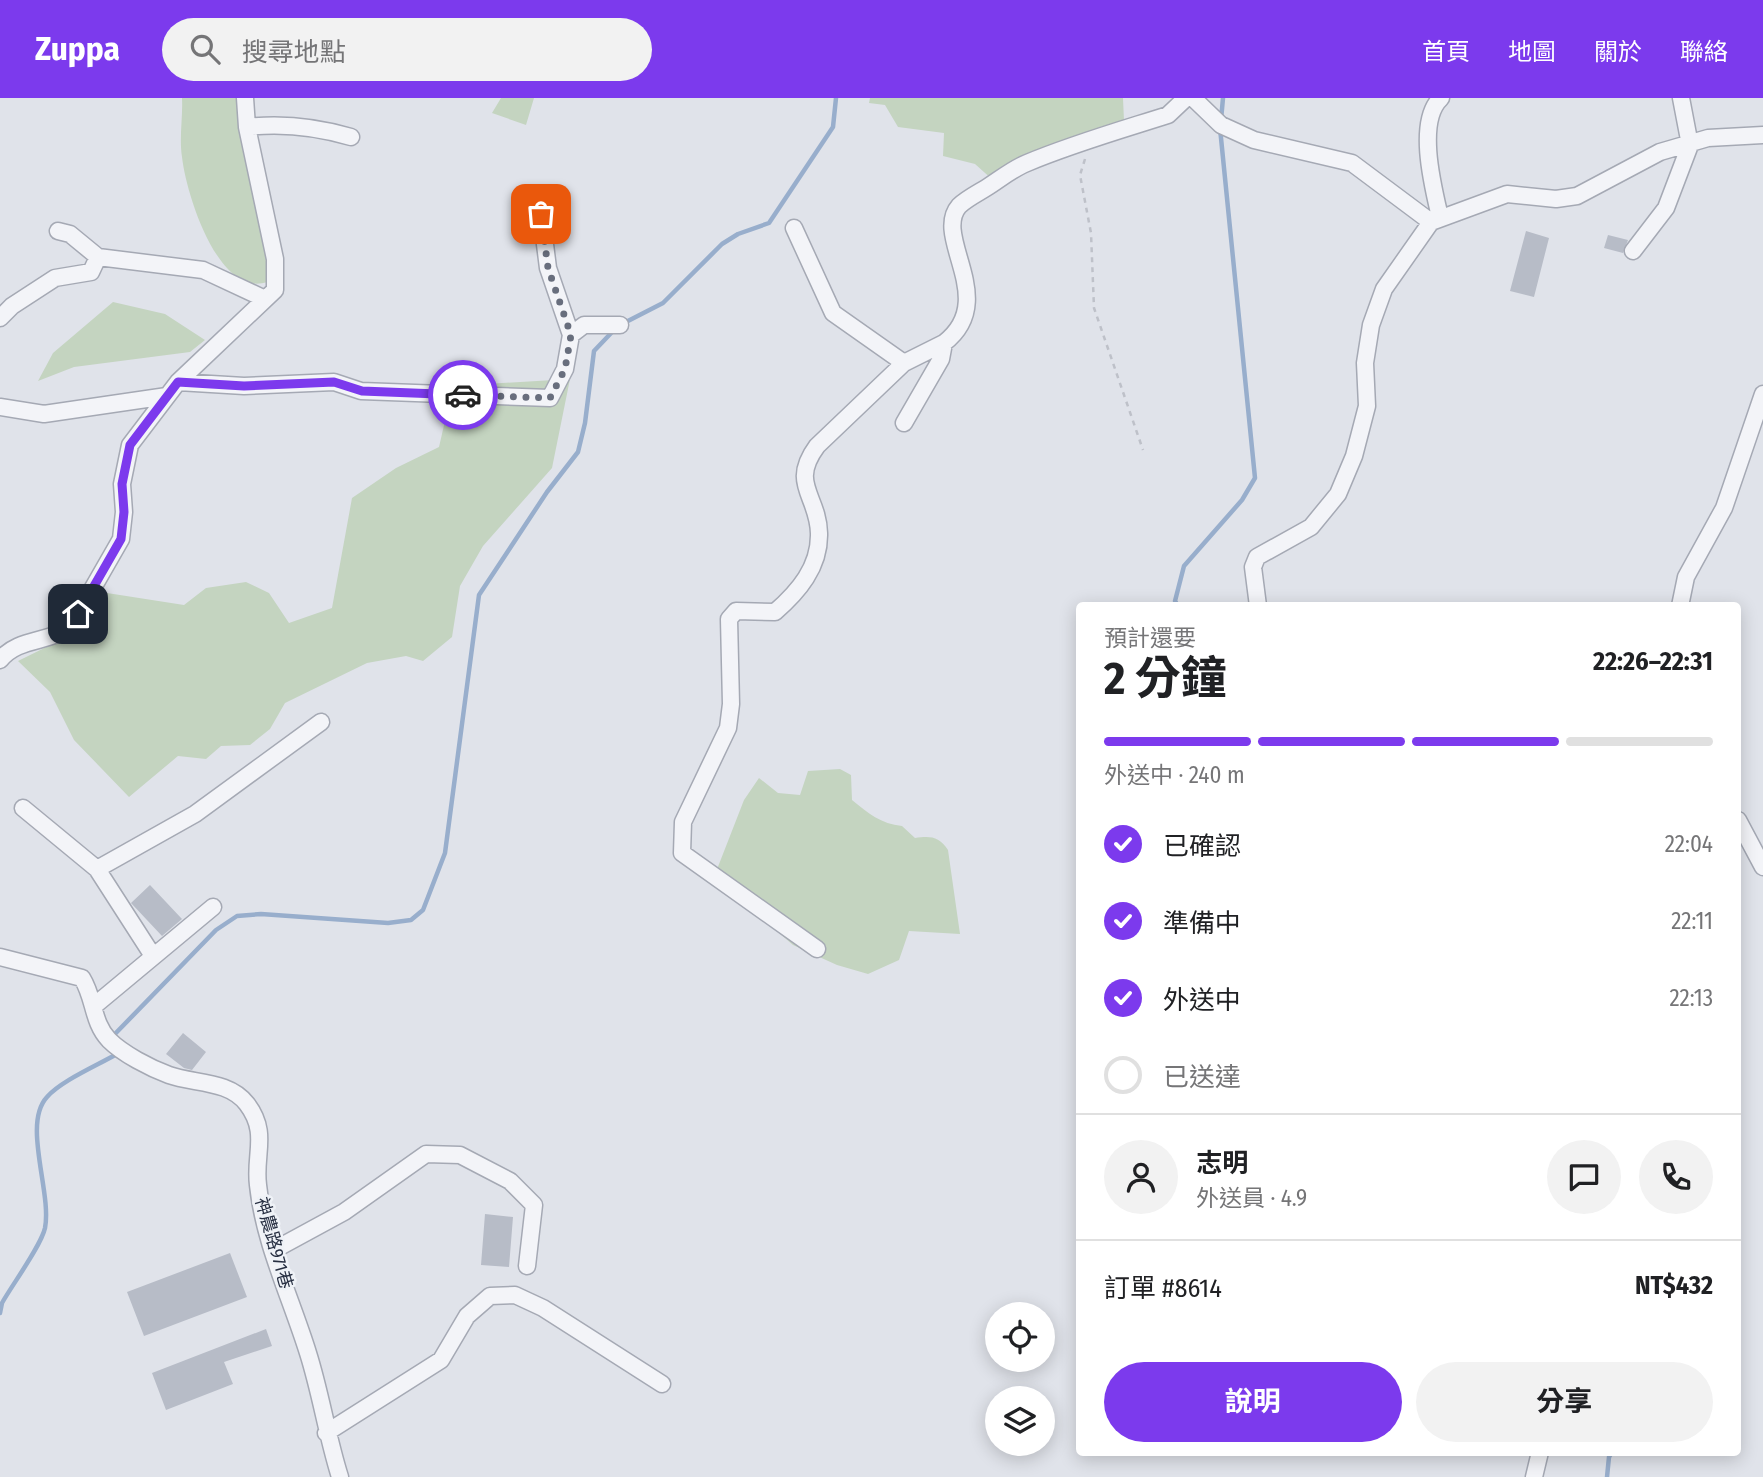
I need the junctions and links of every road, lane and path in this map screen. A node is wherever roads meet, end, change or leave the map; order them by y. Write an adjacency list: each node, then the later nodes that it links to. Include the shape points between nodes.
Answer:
1 (245, 98): 6 (street)
2 (1186, 98): 21 (street, via 1168,115 1024,163 959,206 954,245 965,273 966,302 957,333)
3 (1193, 98): 12 (street, via 1221,125 1254,140 1352,163)
4 (1441, 98): 12 (street, via 1428,120)
5 (1681, 98): 9 (street)
6 (247, 127): 8 (street, via 270,124); 17 (street, via 277,279 275,290)
7 (1763, 135): 9 (street, via 1708,138)
8 (351, 136)
9 (1690, 145): 12 (street, via 1639,161 1577,196 1556,199 1507,194); 15 (street, via 1666,208)
10 (1090, 155): 28 (path, via 1082,162 1080,175 1091,233 1094,308)
11 (541, 214): 20 (street, via 548,268)
12 (1436, 220): 29 (street, via 1384,289 1365,363 1367,406 1354,457 1338,494 1311,527 1257,557 1253,567)
13 (794, 228): 22 (street, via 833,313)
14 (58, 231): 16 (street, via 70,234)
15 (1633, 251)
16 (98, 257): 17 (street, via 202,270); 18 (street, via 90,272 55,278)
17 (265, 299): 23 (street)
18 (0, 318)
19 (620, 325): 20 (street, via 584,326)
20 (571, 335): 23 (street, via 565,369 550,398 362,391 334,382 244,386)
21 (944, 344): 22 (street); 27 (street, via 941,359)
22 (904, 363): 38 (street, via 805,462 803,476 820,532 817,555 795,595 775,612 736,611 729,619 728,728 683,822 682,853)
23 (178, 382): 25 (street)
24 (1763, 394): 30 (street, via 1724,508 1686,577)
25 (167, 396): 26 (street, via 44,414); 31 (street, via 130,445 122,484 121,539 70,628 56,637 17,644)
26 (0, 407)
27 (904, 423)
28 (1143, 450)
29 (1257, 602)
30 (1681, 602)
31 (0, 660)
32 (321, 722): 36 (street, via 195,814)
33 (23, 808): 36 (street)
34 (1741, 826): 35 (street)
35 (1763, 867)
36 (97, 869): 39 (street)
37 (213, 907): 39 (street)
38 (817, 949)
39 (153, 956): 41 (street)
40 (0, 957): 41 (street, 神農路971巷, via 82,978)
41 (94, 1006): 42 (street, 神農路971巷, via 97,1025 127,1052 169,1075 221,1086 244,1100 260,1133 257,1182)
42 (274, 1250): 43 (street, via 344,1212 426,1154 460,1155 510,1181 534,1205); 45 (street, 神農路971巷, via 309,1356)
43 (527, 1266)
44 (662, 1384): 45 (street, via 543,1308 516,1295 490,1296 467,1316 441,1360)
45 (326, 1433): 47 (street, 神農路971巷)
46 (1539, 1456): 48 (street)
47 (340, 1477)
48 (1534, 1477)

